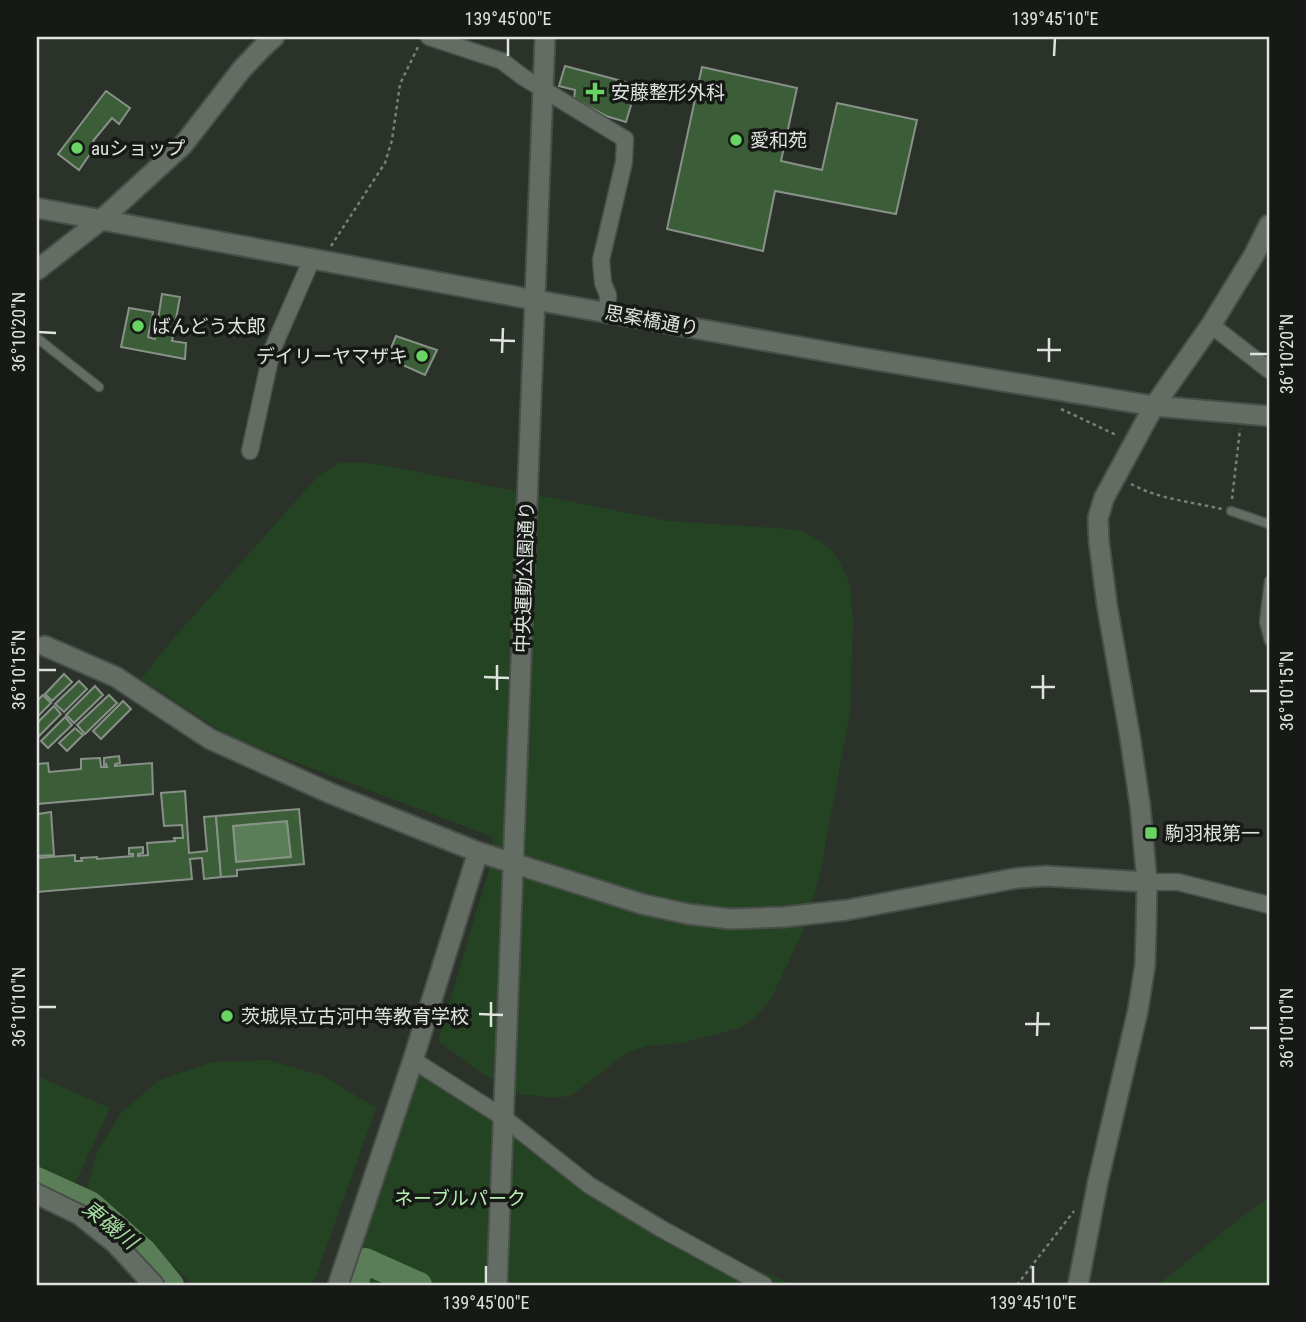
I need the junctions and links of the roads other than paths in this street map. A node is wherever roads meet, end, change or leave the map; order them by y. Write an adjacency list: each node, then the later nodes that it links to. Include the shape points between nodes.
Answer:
1 (274, 37): 6 (street, via 242,69 183,145)
2 (429, 37): 4 (street, via 502,61)
3 (545, 37): 4 (street, 中央運動公園通り)
4 (543, 89): 10 (street, 中央運動公園通り); 11 (street, via 625,139 601,260)
5 (37, 208): 6 (street, 思案橋通り)
6 (101, 220): 8 (street, 思案橋通り); 9 (street)
7 (1269, 225): 12 (street)
8 (317, 259): 10 (street, 思案橋通り); 18 (street, via 272,350)
9 (37, 270)
10 (535, 300): 11 (street, 思案橋通り); 25 (street, 中央運動公園通り)
11 (607, 312): 16 (street, 思案橋通り)
12 (1211, 325): 14 (street); 16 (street)
13 (37, 338): 15 (lane)
14 (1269, 370)
15 (99, 387)
16 (1154, 406): 17 (street, 思案橋通り); 26 (street, via 1104,498 1098,518)
17 (1269, 416)
18 (250, 451)
19 (1231, 511): 20 (lane)
20 (1269, 524)
21 (1269, 581): 22 (lane, via 1264,622)
22 (1269, 641)
23 (40, 648): 24 (street, via 116,677 209,739)
24 (478, 852): 25 (street); 28 (street)
25 (513, 862): 26 (street, via 642,904 731,919 847,910 1017,878 1066,876); 29 (street, 中央運動公園通り)
26 (1147, 882): 27 (street, via 1178,883); 35 (street, via 1145,965 1138,1010)
27 (1269, 905)
28 (412, 1060): 29 (street); 32 (street)
29 (504, 1118): 33 (street, 中央運動公園通り); 34 (street, via 589,1185)
30 (37, 1194): 31 (street, via 80,1215 115,1243)
31 (154, 1285)
32 (338, 1285)
33 (497, 1285)
34 (764, 1285)
35 (1078, 1285)

